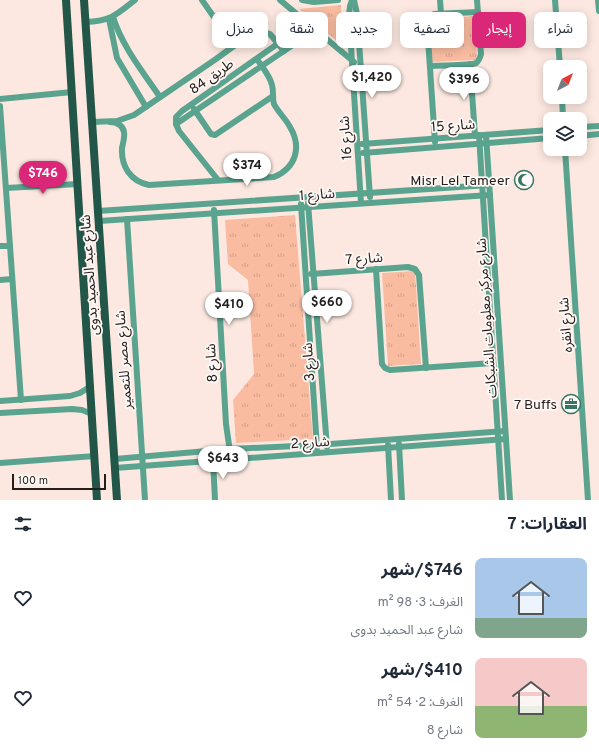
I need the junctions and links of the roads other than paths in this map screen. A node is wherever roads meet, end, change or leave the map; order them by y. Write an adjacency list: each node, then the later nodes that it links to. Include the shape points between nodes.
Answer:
1 (66, 0): 37 (main road, شارع عبد الحميد بدوى)
2 (84, 0): 19 (main road, شارع عبد الحميد بدوى)
3 (135, 0): 18 (street)
4 (202, 0): 17 (street)
5 (280, 0): 14 (street)
6 (302, 0): 7 (street)
7 (338, 0)
8 (353, 0): 32 (street, شارع 16, via 349,10); 33 (street, شارع 16, via 357,14)
9 (440, 0): 15 (street)
10 (478, 0): 16 (street)
11 (555, 0): 31 (street)
12 (598, 0): 13 (street)
13 (599, 11)
14 (294, 12)
15 (441, 12)
16 (478, 12)
17 (212, 14)
18 (111, 18): 19 (street, via 99,22); 39 (street); 43 (street, via 117,58)
19 (86, 22): 45 (main road, شارع عبد الحميد بدوى)
20 (268, 33): 21 (street)
21 (276, 41)
22 (328, 41): 32 (street)
23 (276, 46): 30 (street, طريق 84)
24 (231, 48): 39 (street)
25 (282, 48): 29 (street)
26 (288, 48): 29 (street, طريق 84)
27 (429, 48): 36 (street)
28 (481, 48): 34 (street, via 477,62)
29 (284, 51): 35 (street, طريق 84)
30 (257, 59): 35 (street); 41 (street, طريق 84)
31 (559, 60)
32 (352, 61): 33 (street); 59 (street, شارع 16)
33 (360, 61): 58 (street, شارع 16)
34 (470, 64): 36 (street); 52 (street, شارع مركز معلومات الشبكات)
35 (262, 66): 38 (street, via 271,82); 44 (street, طريق 84)
36 (430, 66): 55 (street)
37 (72, 92): 40 (street); 65 (main road, شارع عبد الحميد بدوى)
38 (273, 96): 44 (street, via 215,135 211,134); 64 (street, via 275,105 290,127 295,140 291,166 274,177)
39 (160, 97): 43 (street)
40 (0, 99)
41 (191, 104): 44 (street); 47 (street, طريق 84, via 176,117)
42 (0, 106): 68 (street)
43 (146, 107): 46 (street, via 128,117)
44 (196, 111): 47 (street, طريق 84)
45 (92, 122): 46 (street); 80 (main road, شارع عبد الحميد بدوى)
46 (110, 122): 64 (street, via 115,122 124,132 124,162 128,174 137,182 149,185)
47 (176, 124): 64 (street)
48 (599, 126): 49 (street)
49 (587, 127)
50 (543, 131): 53 (street, شارع 15)
51 (599, 134): 54 (street)
52 (477, 135): 53 (street, شارع 15); 55 (street, شارع 15); 57 (street, شارع مركز معلومات الشبكات)
53 (486, 135): 57 (street, شارع مركز معلومات الشبكات)
54 (587, 135)
55 (435, 139): 58 (street, شارع 15); 60 (street)
56 (543, 139): 57 (street, شارع 15)
57 (483, 143): 60 (street, شارع 15); 66 (street, شارع مركز معلومات الشبكات); 67 (street, شارع مركز معلومات الشبكات)
58 (366, 144): 59 (street, شارع 15); 61 (street, شارع 16)
59 (357, 145): 62 (street, شارع 16)
60 (435, 147): 61 (street, شارع 15)
61 (367, 153): 62 (street, شارع 15); 70 (street, شارع 16)
62 (358, 154): 69 (street, شارع 16)
63 (565, 156): 129 (street, شارع انقره)
64 (218, 180)
65 (78, 184): 68 (street); 93 (main road, شارع عبد الحميد بدوى)
66 (489, 185): 67 (street, شارع 1); 71 (street, شارع مركز معلومات الشبكات)
67 (482, 186): 70 (street, شارع 1); 72 (street, شارع مركز معلومات الشبكات)
68 (6, 188): 85 (street)
69 (360, 194): 70 (street, شارع 1); 74 (street, شارع 1); 75 (street, شارع 16)
70 (369, 194): 76 (street, شارع 16)
71 (490, 195): 72 (street, شارع 1); 100 (street, شارع مركز معلومات الشبكات)
72 (483, 196): 76 (street, شارع 1); 91 (street, شارع مركز معلومات الشبكات)
73 (301, 198): 74 (street, شارع 1); 77 (street, شارع 1); 78 (street, شارع 3)
74 (308, 198): 79 (street, شارع 3)
75 (361, 203): 76 (street, شارع 1); 79 (street, شارع 1)
76 (370, 203)
77 (213, 204): 80 (street, شارع 1); 81 (street, شارع 8)
78 (301, 207): 79 (street, شارع 1); 81 (street, شارع 1); 87 (street, شارع 3)
79 (309, 207): 88 (street, شارع 3)
80 (98, 212): 83 (main road, شارع عبد الحميد بدوى)
81 (214, 213): 82 (street, شارع 1); 110 (street, شارع 8, via 226,424)
82 (127, 219): 83 (street, شارع 1); 114 (street, شارع مصر للتعمير)
83 (99, 221): 115 (main road, شارع عبد الحميد بدوى)
84 (0, 246): 85 (street)
85 (10, 246): 89 (street)
86 (376, 269): 88 (street, شارع 7); 92 (street, شارع 7, via 411,267 419,275); 92 (street, via 382,364 385,368 393,370)
87 (306, 274): 88 (street, شارع 7); 107 (street, شارع 3)
88 (314, 274): 106 (street, شارع 3)
89 (12, 279): 90 (street); 95 (street)
90 (0, 280)
91 (493, 363): 92 (street); 101 (street, شارع مركز معلومات الشبكات)
92 (426, 368)
93 (91, 386): 94 (street); 99 (main road, شارع عبد الحميد بدوى)
94 (75, 395): 95 (street); 97 (street)
95 (21, 400): 96 (street)
96 (0, 401)
97 (77, 409): 98 (street); 99 (street)
98 (0, 413)
99 (92, 414): 113 (main road, شارع عبد الحميد بدوى)
100 (505, 431): 101 (street, شارع 2); 103 (street, شارع مركز معلومات الشبكات)
101 (498, 432): 102 (street, شارع 2); 105 (street, شارع مركز معلومات الشبكات)
102 (399, 439): 104 (street, شارع 2); 108 (street)
103 (506, 439): 105 (street, شارع 2); 128 (street, شارع مركز معلومات الشبكات)
104 (388, 440): 106 (street, شارع 2); 109 (street)
105 (498, 440): 108 (street, شارع 2); 127 (street, شارع مركز معلومات الشبكات)
106 (326, 444): 107 (street, شارع 2); 111 (street, شارع 3)
107 (317, 445): 110 (street, شارع 2); 112 (street, شارع 3)
108 (400, 447): 109 (street, شارع 2); 126 (street)
109 (388, 448): 111 (street, شارع 2); 125 (street)
110 (230, 449): 114 (street, شارع 2); 116 (street, شارع 8)
111 (327, 452): 112 (street, شارع 2)
112 (317, 453): 116 (street, شارع 2)
113 (95, 456): 118 (street); 121 (main road, شارع عبد الحميد بدوى)
114 (142, 457): 115 (street, شارع 2); 119 (street, شارع مصر للتعمير)
115 (115, 459): 120 (main road, شارع عبد الحميد بدوى)
116 (230, 459): 117 (street, شارع 2)
117 (213, 460): 119 (street, شارع 2); 124 (street)
118 (0, 463)
119 (143, 466): 120 (street, شارع 2); 123 (street, شارع مصر للتعمير)
120 (115, 468): 122 (main road, شارع عبد الحميد بدوى)
121 (95, 498)
122 (118, 500)
123 (145, 500)
124 (215, 500)
125 (391, 500)
126 (402, 500)
127 (502, 500)
128 (510, 500)
129 (588, 500)

